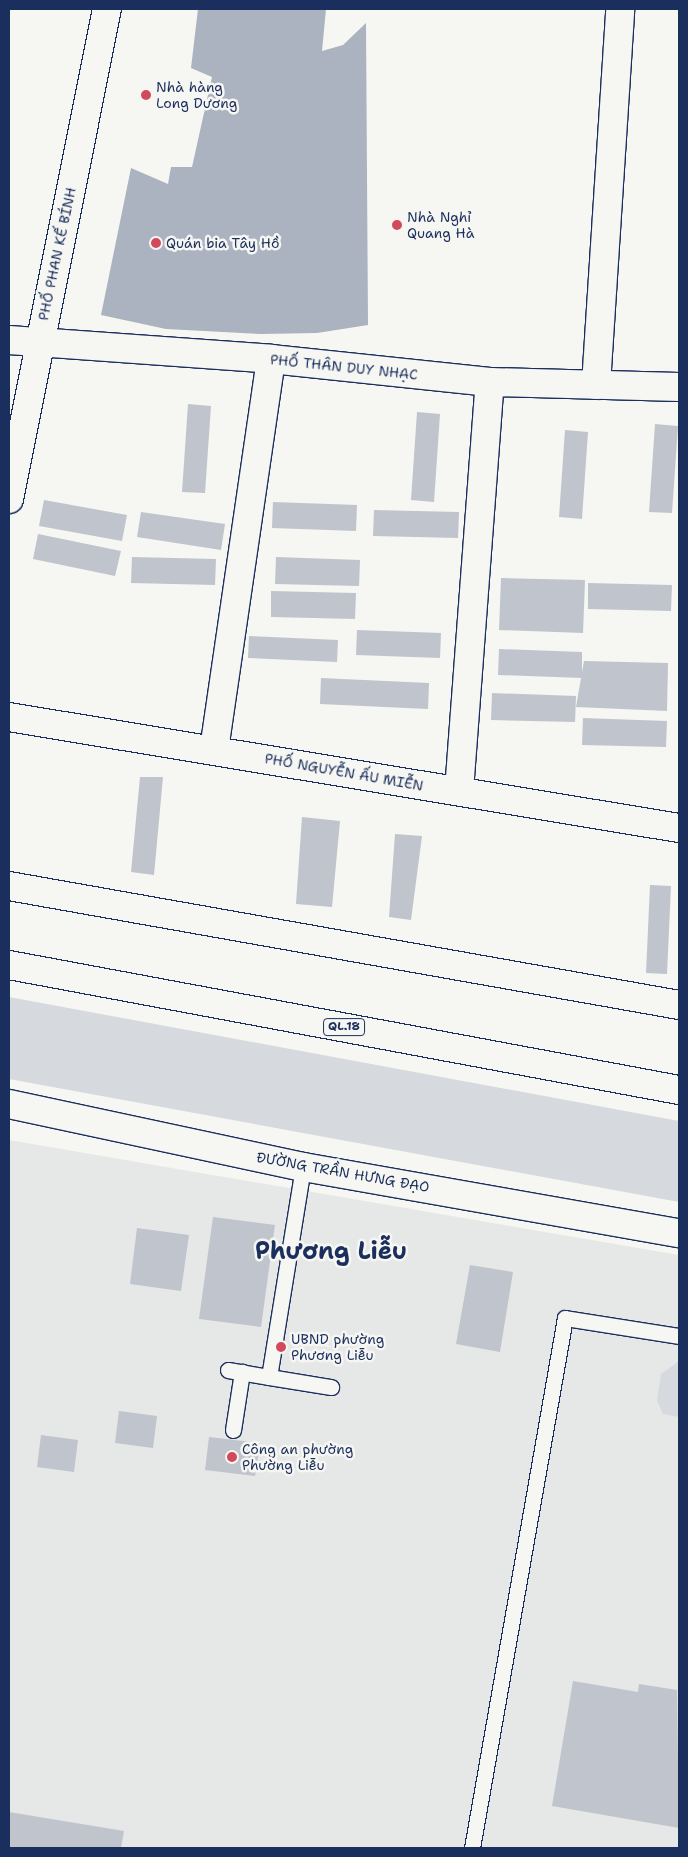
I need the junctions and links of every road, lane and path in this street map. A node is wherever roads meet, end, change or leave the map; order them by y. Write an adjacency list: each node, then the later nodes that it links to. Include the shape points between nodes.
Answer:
1 (107, 9): 4 (main road, PHỐ PHAN KẾ BÍNH)
2 (620, 9): 7 (main road)
3 (9, 340): 4 (main road, PHỐ THÂN DUY NHẠC)
4 (39, 343): 5 (main road, PHỐ THÂN DUY NHẠC); 9 (main road, PHỐ PHAN KẾ BÍNH)
5 (271, 359): 6 (main road, PHỐ THÂN DUY NHẠC); 11 (main road)
6 (490, 382): 7 (main road, PHỐ THÂN DUY NHẠC); 12 (main road)
7 (596, 386): 8 (main road, PHỐ THÂN DUY NHẠC)
8 (679, 387)
9 (9, 499)
10 (9, 717): 11 (main road, PHỐ NGUYỄN ẤU MIỄN)
11 (214, 750): 12 (main road, PHỐ NGUYỄN ẤU MIỄN)
12 (460, 791): 13 (main road, PHỐ NGUYỄN ẤU MIỄN)
13 (679, 828)
14 (9, 886): 16 (main road)
15 (9, 965): 17 (main road, QL.18)
16 (679, 1005)
17 (679, 1090)
18 (9, 1104): 19 (main road, ĐƯỜNG TRẦN HƯNG ĐẠO)
19 (303, 1167): 20 (main road, ĐƯỜNG TRẦN HƯNG ĐẠO); 22 (lane)
20 (679, 1232)
21 (679, 1336): 25 (lane, via 565,1318)
22 (269, 1377): 23 (lane); 24 (lane, via 235,1371)
23 (330, 1387)
24 (233, 1430)
25 (472, 1848)

